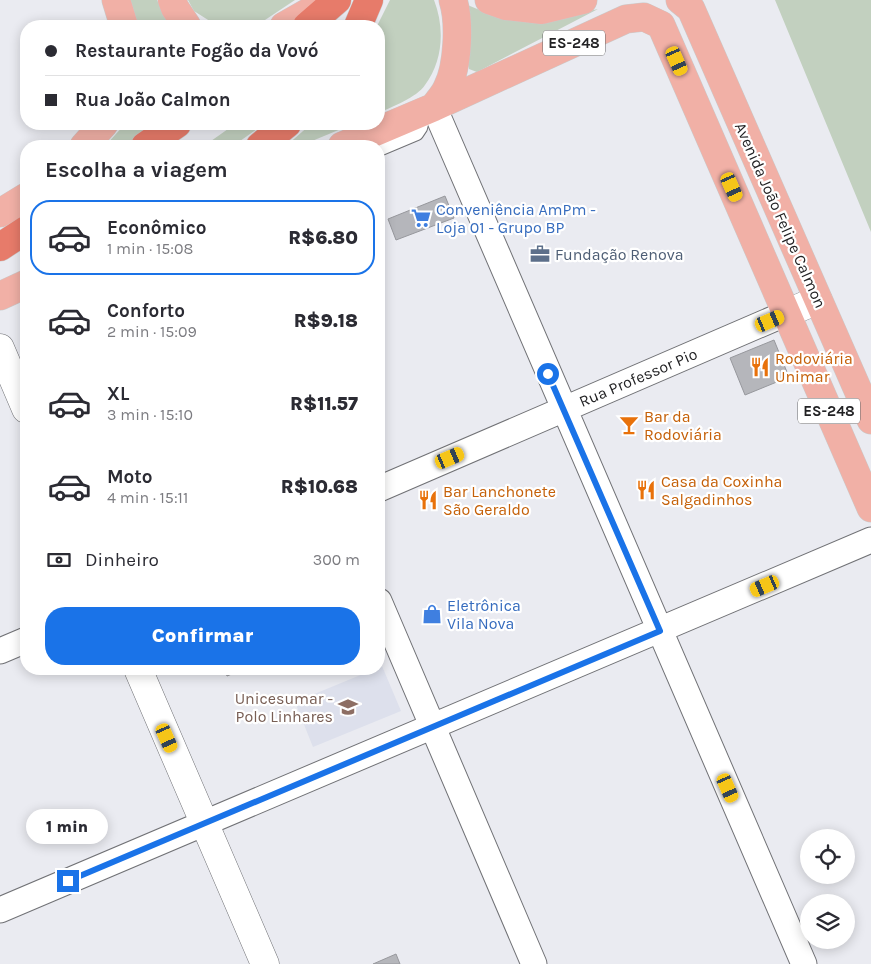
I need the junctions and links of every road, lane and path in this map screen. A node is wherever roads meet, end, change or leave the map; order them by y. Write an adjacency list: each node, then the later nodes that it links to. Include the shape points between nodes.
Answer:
1 (116, 0): 10 (main road)
2 (172, 0): 11 (main road)
3 (329, 0): 12 (main road)
4 (337, 0): 13 (highway)
5 (369, 0): 14 (highway)
6 (453, 0): 15 (main road, via 457,26)
7 (489, 0): 8 (main road, ES-248, via 506,6 542,10)
8 (583, 0)
9 (686, 4): 34 (main road, Avenida João Felipe Calmon / ES-248)
10 (122, 20)
11 (182, 20)
12 (294, 20)
13 (314, 20)
14 (361, 20)
15 (454, 64): 16 (main road, via 463,82); 17 (main road, via 448,88)
16 (488, 82): 17 (main road); 35 (main road, Avenida João Felipe Calmon / ES-248, via 626,19 644,17 661,25)
17 (429, 109): 18 (main road); 27 (lane, via 417,134); 38 (street)
18 (385, 128)
19 (99, 130): 23 (main road)
20 (168, 130): 24 (highway)
21 (279, 130): 25 (highway)
22 (380, 130): 26 (main road)
23 (89, 140)
24 (154, 140)
25 (267, 140)
26 (356, 140)
27 (385, 147)
28 (20, 201): 29 (main road)
29 (0, 213)
30 (20, 234): 31 (highway)
31 (0, 247)
32 (20, 287): 33 (main road)
33 (0, 296)
34 (818, 300): 35 (street); 39 (main road, Avenida João Felipe Calmon / ES-248)
35 (787, 314): 38 (street, Rua Professor Pio); 41 (main road, Avenida João Felipe Calmon / ES-248)
36 (0, 348): 37 (street)
37 (20, 395)
38 (563, 409): 40 (street, Rua Professor Pio); 44 (street)
39 (871, 420)
40 (385, 486)
41 (871, 508)
42 (871, 540): 44 (street)
43 (385, 616): 48 (street)
44 (660, 631): 48 (street); 53 (street)
45 (20, 643): 46 (street)
46 (0, 652)
47 (141, 675): 49 (street)
48 (432, 726): 49 (street); 52 (street)
49 (204, 823): 50 (street); 51 (street)
50 (0, 910)
51 (265, 964)
52 (534, 964)
53 (804, 964)

